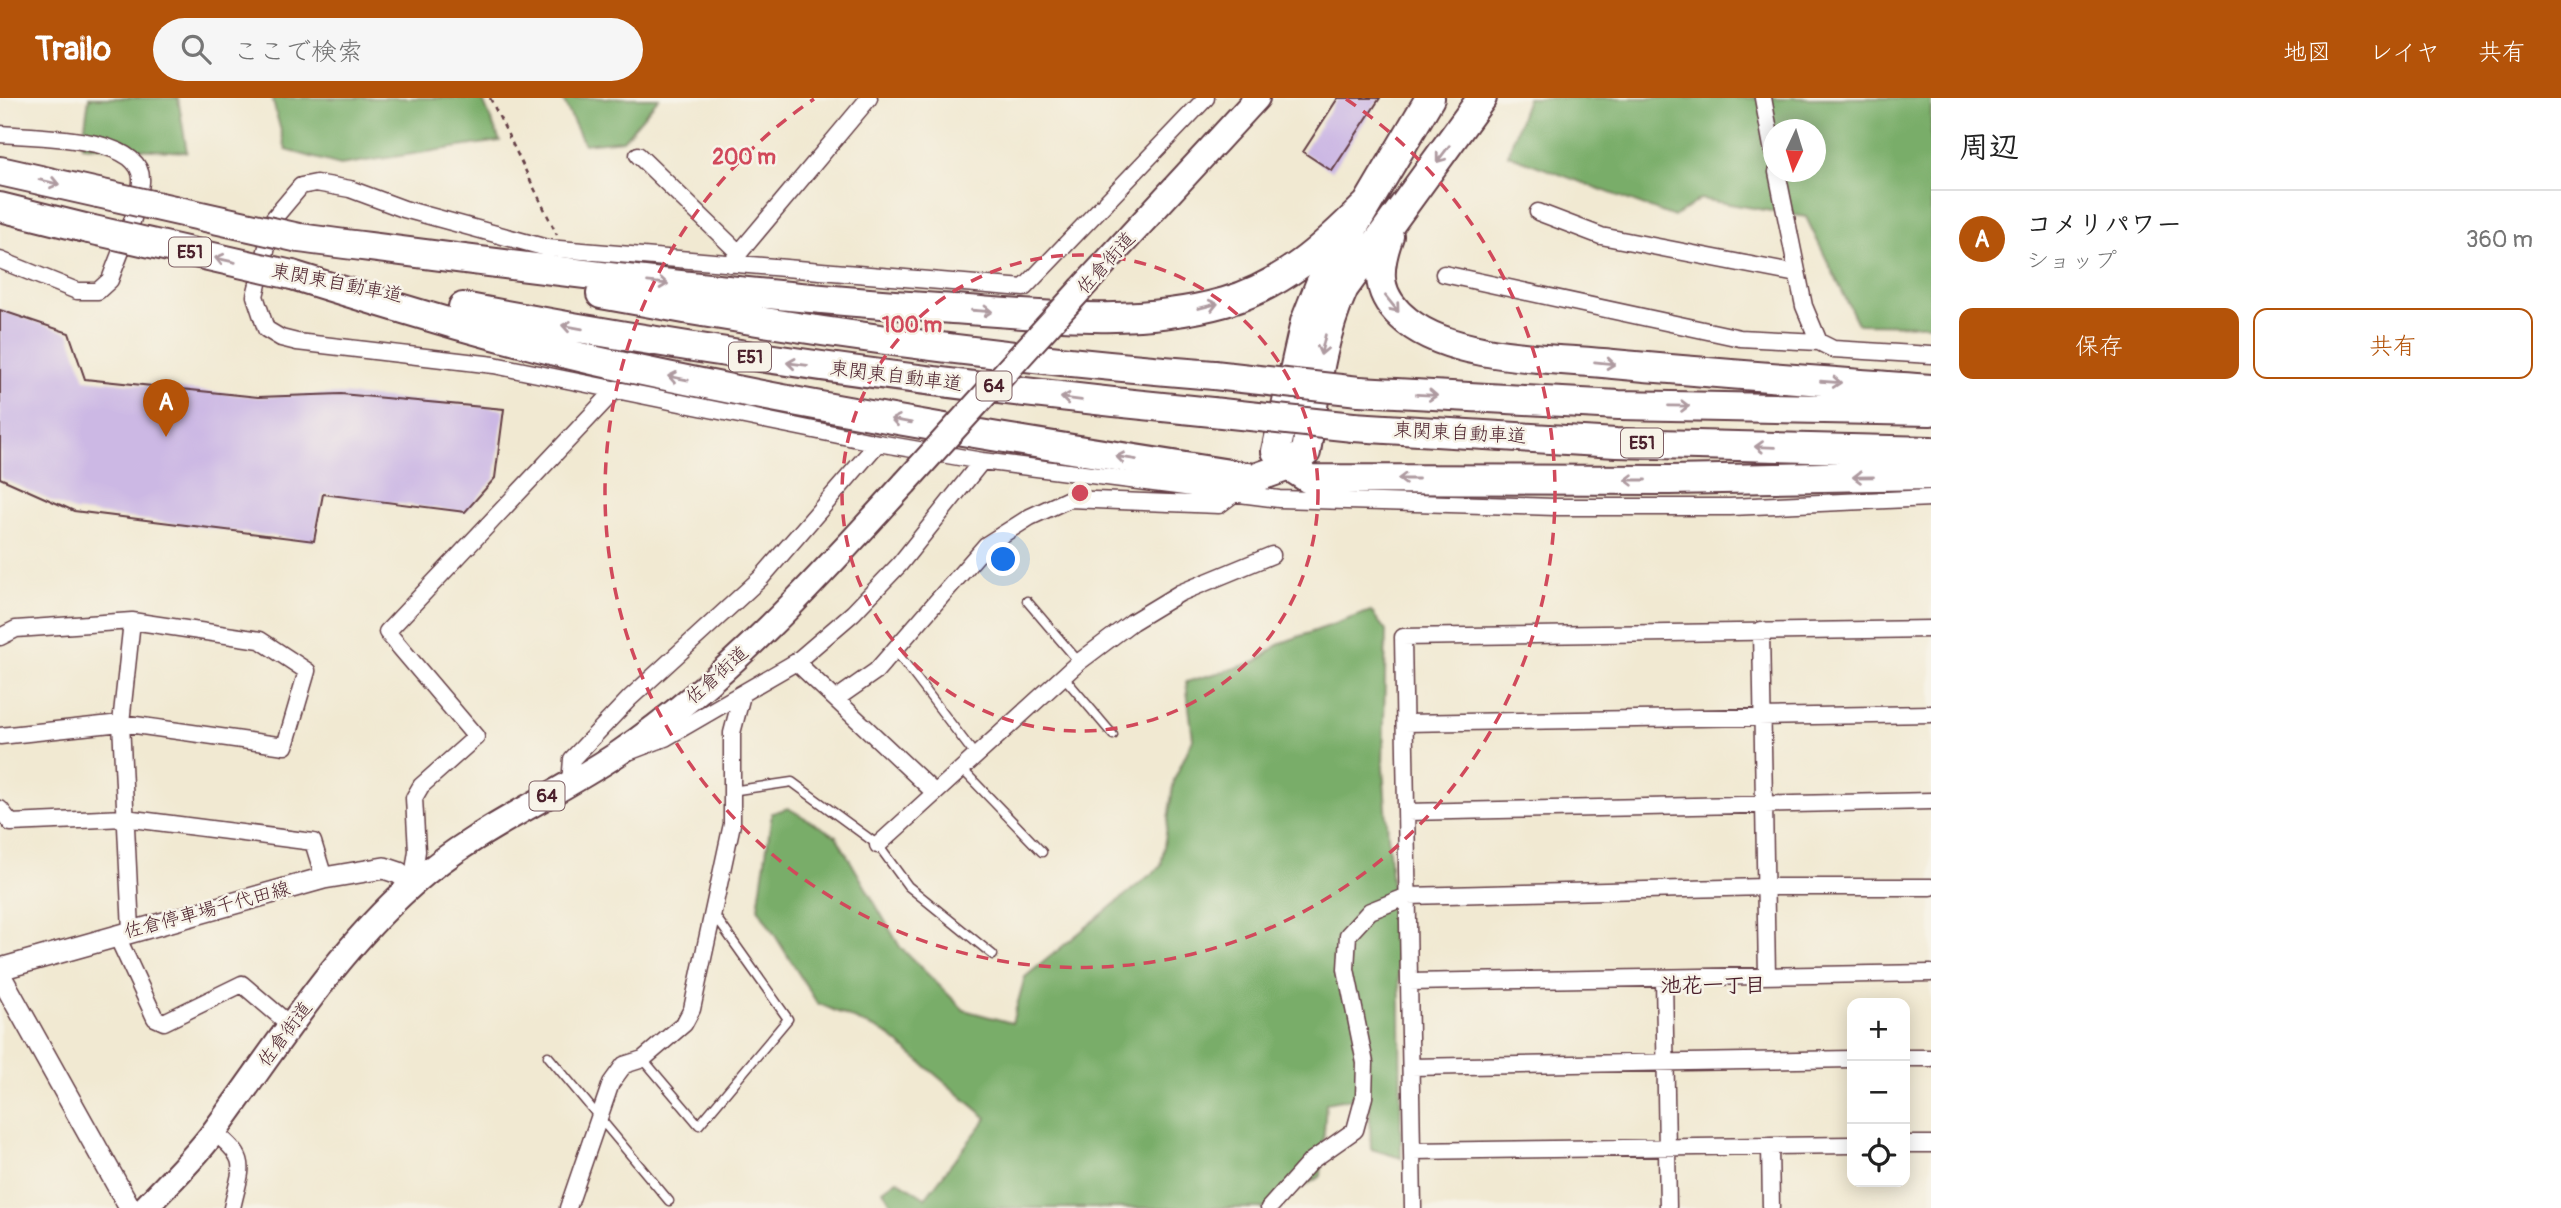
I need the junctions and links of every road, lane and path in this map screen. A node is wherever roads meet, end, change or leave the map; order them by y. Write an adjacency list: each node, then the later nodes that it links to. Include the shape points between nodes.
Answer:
1 (490, 98): 18 (path)
2 (869, 98): 19 (street)
3 (1206, 98): 19 (street, via 1024,288)
4 (1257, 98): 54 (main road, 佐倉街道 / 64, bridge, via 803,595 670,716)
5 (1430, 98): 13 (highway)
6 (1482, 98): 16 (highway, one-way to 16)
7 (1763, 98): 8 (street)
8 (1767, 119)
9 (0, 134): 20 (street, via 112,146 136,162 142,180 110,280 98,290 77,292)
10 (638, 155): 19 (street)
11 (0, 171): 17 (highway, 東関東自動車道 / E51, one-way to 17, bridge)
12 (1779, 182): 22 (street)
13 (1365, 206): 17 (highway, one-way to 13, via 798,297 1120,318 1188,311 1259,290 1317,254); 32 (highway, via 1320,284 1305,322 1276,451)
14 (0, 207): 23 (highway, 東関東自動車道 / E51, one-way to 14, bridge)
15 (1538, 212): 22 (street, via 1601,236)
16 (1396, 217): 27 (highway, one-way to 27, via 1379,265 1385,298 1407,321 1454,344 1510,354); 32 (highway, one-way to 32, via 1344,288 1329,321 1306,452)
17 (299, 238): 28 (highway, 東関東自動車道 / E51, one-way to 28, bridge, via 761,324 1083,365 1359,391 1619,405)
18 (565, 250): 19 (street); 26 (street, via 316,183 301,186 274,218 255,296 266,329 281,338 494,365)
19 (734, 258)
20 (0, 260)
21 (1444, 274): 24 (street, via 1740,338)
22 (1797, 274): 24 (street)
23 (292, 275): 30 (highway, 東関東自動車道 / E51, one-way to 23, bridge, via 1616,443 1353,427 1079,400 759,359); 32 (highway, one-way to 23, via 1255,478 883,418 621,366)
24 (1819, 342): 25 (street, via 1833,349)
25 (1931, 355)
26 (617, 389): 29 (street); 68 (street, via 387,632 476,737 421,786 414,798)
27 (1931, 389)
28 (1931, 411)
29 (878, 443): 31 (street); 57 (street, via 761,578 630,698 572,759)
30 (1931, 451)
31 (982, 461): 34 (street); 43 (street, via 899,565)
32 (1289, 466): 33 (highway, one-way to 32, via 1309,479)
33 (1931, 475)
34 (1235, 493): 35 (street, via 1279,499 1555,507 1730,507); 42 (street, via 1219,505 1069,499 986,545)
35 (1931, 498)
36 (1272, 555): 44 (street, via 1181,593)
37 (1027, 601): 44 (lane)
38 (132, 621): 41 (street, via 16,629); 50 (street); 50 (street, via 260,640 307,671 285,746)
39 (1931, 629): 40 (street)
40 (1761, 630): 49 (street); 51 (street, via 1404,637)
41 (0, 637)
42 (894, 649): 47 (street, via 876,671); 55 (lane)
43 (796, 662): 46 (street); 47 (street)
44 (1079, 662): 45 (street)
45 (1063, 676): 52 (lane); 55 (street)
46 (742, 695): 54 (street, via 665,738); 58 (street, via 732,733)
47 (836, 699): 59 (street)
48 (1931, 714): 49 (street)
49 (1763, 716): 51 (street); 61 (street)
50 (121, 723): 53 (street); 64 (street)
51 (1405, 723): 63 (street)
52 (1113, 735)
53 (0, 736)
54 (618, 753): 57 (main road, 佐倉街道 / 64)
55 (975, 755): 56 (street)
56 (961, 768): 59 (street); 66 (lane)
57 (570, 783): 68 (main road, 佐倉街道 / 64, via 461,847)
58 (731, 792): 65 (lane, via 792,782); 72 (street, via 732,824)
59 (934, 792): 65 (street)
60 (1931, 801): 61 (street)
61 (1764, 802): 63 (street); 69 (street)
62 (0, 809): 64 (street, via 11,823)
63 (1407, 812): 71 (street)
64 (125, 818): 67 (street, via 313,842); 73 (street)
65 (878, 845): 74 (lane, via 908,886)
66 (1042, 852)
67 (324, 878): 68 (main road, 佐倉停車場千代田線, via 384,868); 73 (main road, 佐倉停車場千代田線)
68 (412, 884): 81 (main road, 佐倉街道 / 64, via 349,950)
69 (1765, 887): 70 (street); 71 (street); 78 (street)
70 (1931, 887)
71 (1408, 896): 80 (street); 102 (street, via 1370,911 1348,935 1346,969 1365,1063 1364,1097 1355,1130 1311,1161)
72 (711, 911): 85 (street, via 692,1009 684,1024); 85 (lane, via 788,1019 699,1125)
73 (123, 932): 75 (main road, 佐倉停車場千代田線); 81 (street, via 155,1018 164,1022 242,984)
74 (993, 955)
75 (0, 970)
76 (1931, 973): 78 (street)
77 (0, 975): 98 (main road)
78 (1767, 976): 79 (street)
79 (1664, 978): 80 (street); 87 (street)
80 (1409, 982): 88 (street)
81 (290, 1025): 90 (main road, 佐倉街道 / 64)
82 (548, 1056): 89 (lane)
83 (1910, 1058): 84 (street)
84 (1931, 1058)
85 (643, 1059): 89 (street, via 624,1065 611,1083)
86 (1847, 1059): 87 (street)
87 (1665, 1063): 88 (street); 95 (street)
88 (1411, 1067): 96 (street)
89 (601, 1119): 97 (lane); 101 (street)
90 (215, 1132): 99 (main road, 佐倉街道 / 64); 100 (street, via 236,1149 242,1164)
91 (1931, 1143): 92 (street)
92 (1910, 1144)
93 (1847, 1145): 94 (street)
94 (1770, 1146): 95 (street); 105 (street)
95 (1667, 1147): 96 (street); 104 (street)
96 (1412, 1152): 103 (street)
97 (669, 1201)
98 (130, 1208)
99 (145, 1208)
100 (232, 1208)
101 (568, 1208)
102 (1269, 1208)
103 (1413, 1208)
104 (1668, 1208)
105 (1771, 1208)

